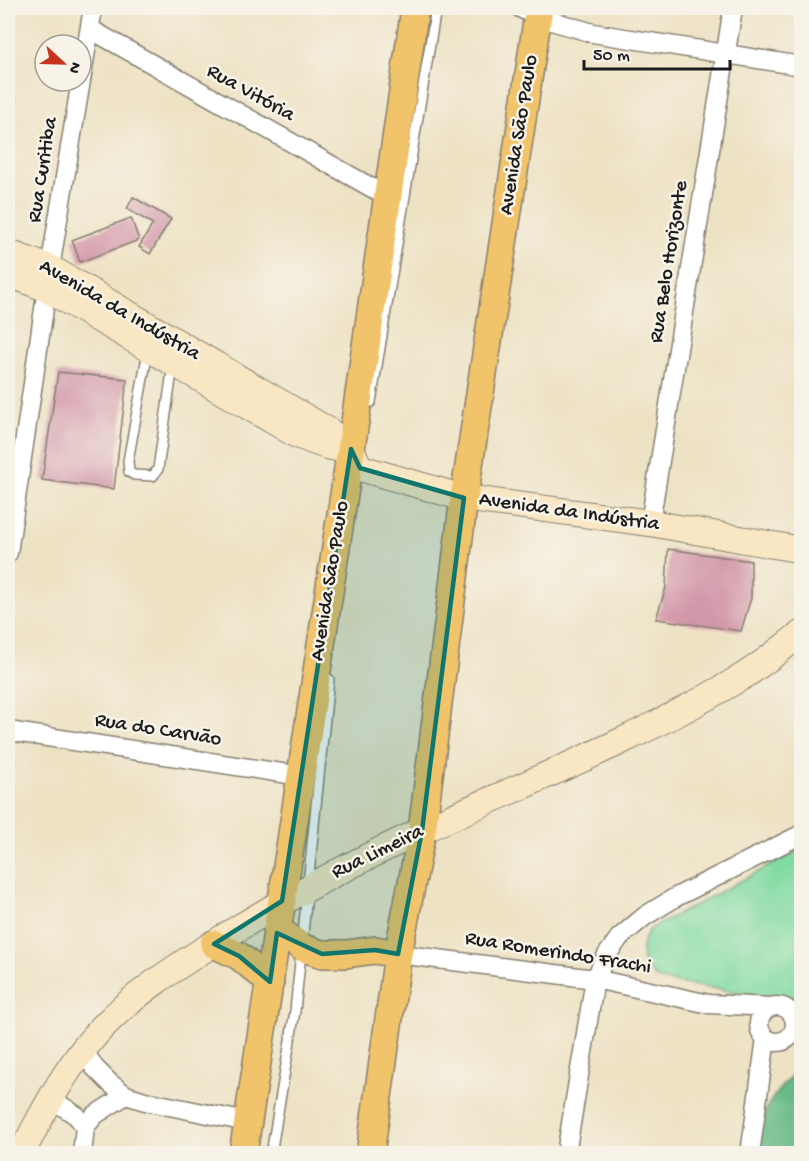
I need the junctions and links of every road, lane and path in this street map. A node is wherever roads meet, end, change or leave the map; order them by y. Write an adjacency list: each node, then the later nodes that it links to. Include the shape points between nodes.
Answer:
1 (93, 8): 6 (street, Rua Curitiba)
2 (415, 8): 9 (main road, Avenida São Paulo)
3 (436, 8): 15 (lane)
4 (733, 8): 7 (street, Rua Belo Horizonte)
5 (532, 11): 7 (street, via 593,33); 17 (main road, Avenida São Paulo)
6 (90, 29): 9 (street, Rua Vitória); 12 (street, Rua Curitiba)
7 (726, 54): 8 (street); 18 (street, Rua Belo Horizonte)
8 (801, 66)
9 (388, 197): 16 (main road, Avenida São Paulo)
10 (8, 254): 12 (street, Avenida da Indústria)
11 (8, 273): 12 (street, Avenida da Indústria)
12 (49, 279): 13 (street, Avenida da Indústria); 16 (street, Avenida da Indústria, via 329,431); 20 (street, Rua Curitiba)
13 (149, 349): 14 (street, Avenida da Indústria); 14 (lane, via 128,461 131,474 153,476 158,470)
14 (174, 363): 16 (street, Avenida da Indústria, via 297,435)
15 (370, 409)
16 (358, 463): 17 (street, Avenida da Indústria); 24 (main road, Avenida São Paulo)
17 (464, 498): 18 (street, Avenida da Indústria); 25 (main road, Avenida São Paulo)
18 (650, 524): 19 (street, Avenida da Indústria)
19 (801, 550)
20 (8, 554)
21 (801, 633): 25 (street, Rua Limeira, via 738,680 682,711)
22 (331, 666): 27 (lane)
23 (8, 731): 24 (street, Rua do Carvão)
24 (301, 776): 28 (main road, Avenida São Paulo)
25 (422, 831): 27 (street, Rua Limeira); 32 (main road, Avenida São Paulo)
26 (801, 834): 33 (street, via 645,916 619,938)
27 (308, 888): 28 (street, Rua Limeira); 31 (lane)
28 (282, 901): 29 (main road, Avenida São Paulo); 30 (street, Rua Limeira)
29 (277, 929): 31 (main road); 34 (main road, Avenida São Paulo)
30 (214, 944): 34 (main road, via 238,956); 39 (street, Rua Limeira, via 126,1006)
31 (303, 948): 32 (main road, via 322,954 375,950); 48 (lane)
32 (398, 954): 33 (street, Rua Romerindo Frachi); 49 (main road, Avenida São Paulo)
33 (596, 980): 35 (street, Rua Romerindo Frachi); 50 (street)
34 (270, 982): 43 (main road, Avenida São Paulo)
35 (709, 1004): 36 (street, Rua Romerindo Frachi); 37 (street, Rua Romerindo Frachi)
36 (786, 1009): 37 (street, via 762,1015); 38 (street, via 795,1024)
37 (763, 1032): 38 (street, via 772,1041); 40 (street)
38 (792, 1035): 40 (street)
39 (83, 1049): 41 (street, via 94,1067); 42 (street, Rua Limeira)
40 (758, 1093): 51 (street)
41 (126, 1095): 43 (street); 44 (street, via 95,1115)
42 (50, 1098): 44 (street, via 77,1116); 45 (street, Rua Limeira)
43 (247, 1122): 47 (main road, Avenida São Paulo)
44 (85, 1127): 46 (street)
45 (21, 1154)
46 (82, 1154)
47 (243, 1154)
48 (271, 1154)
49 (370, 1154)
50 (566, 1154)
51 (750, 1154)

